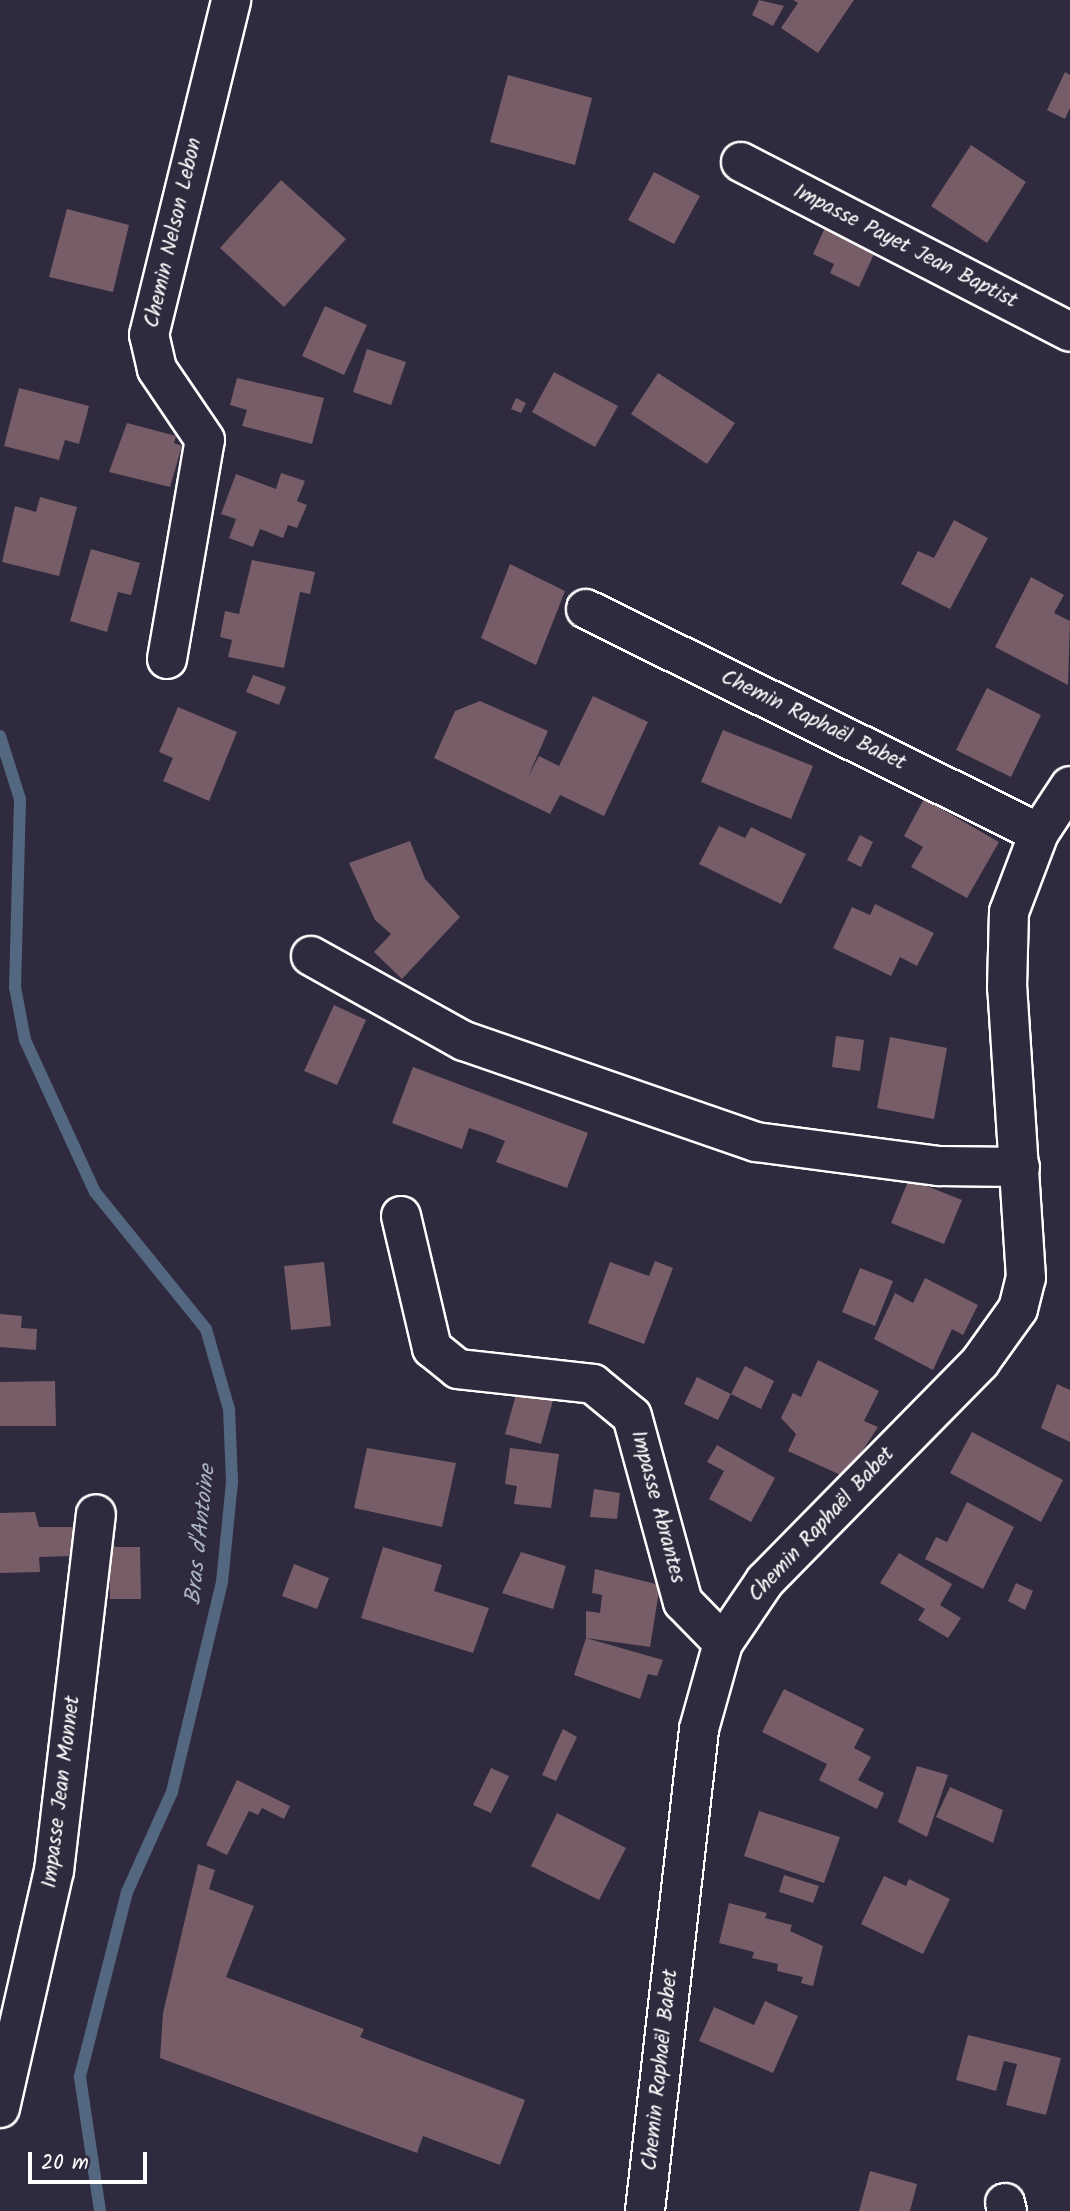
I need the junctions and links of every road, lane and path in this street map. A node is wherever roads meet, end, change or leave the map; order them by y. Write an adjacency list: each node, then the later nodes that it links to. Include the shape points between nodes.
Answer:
1 (231, 0): 5 (street, Chemin Nelson Lebon, via 149,335 157,369 205,440)
2 (741, 162): 3 (street, Impasse Payet Jean Baptist)
3 (1070, 332)
4 (586, 609): 7 (street, Chemin Raphaël Babet)
5 (167, 659)
6 (1070, 786): 7 (street, Chemin Raphaël Babet)
7 (1040, 833): 9 (street, Chemin Raphaël Babet, via 1009,912 1007,988)
8 (311, 956): 9 (street, via 464,1041 756,1142 939,1166)
9 (1020, 1167): 12 (street, Chemin Raphaël Babet, via 1026,1278 1018,1309 979,1362 765,1581)
10 (401, 1216): 12 (street, Impasse Abrantes, via 432,1348 458,1369 593,1384 632,1416 683,1602)
11 (96, 1514): 13 (street, Impasse Jean Monnet, via 54,1871)
12 (723, 1643): 14 (street, Chemin Raphaël Babet, via 699,1728)
13 (0, 2108)
14 (645, 2211)

